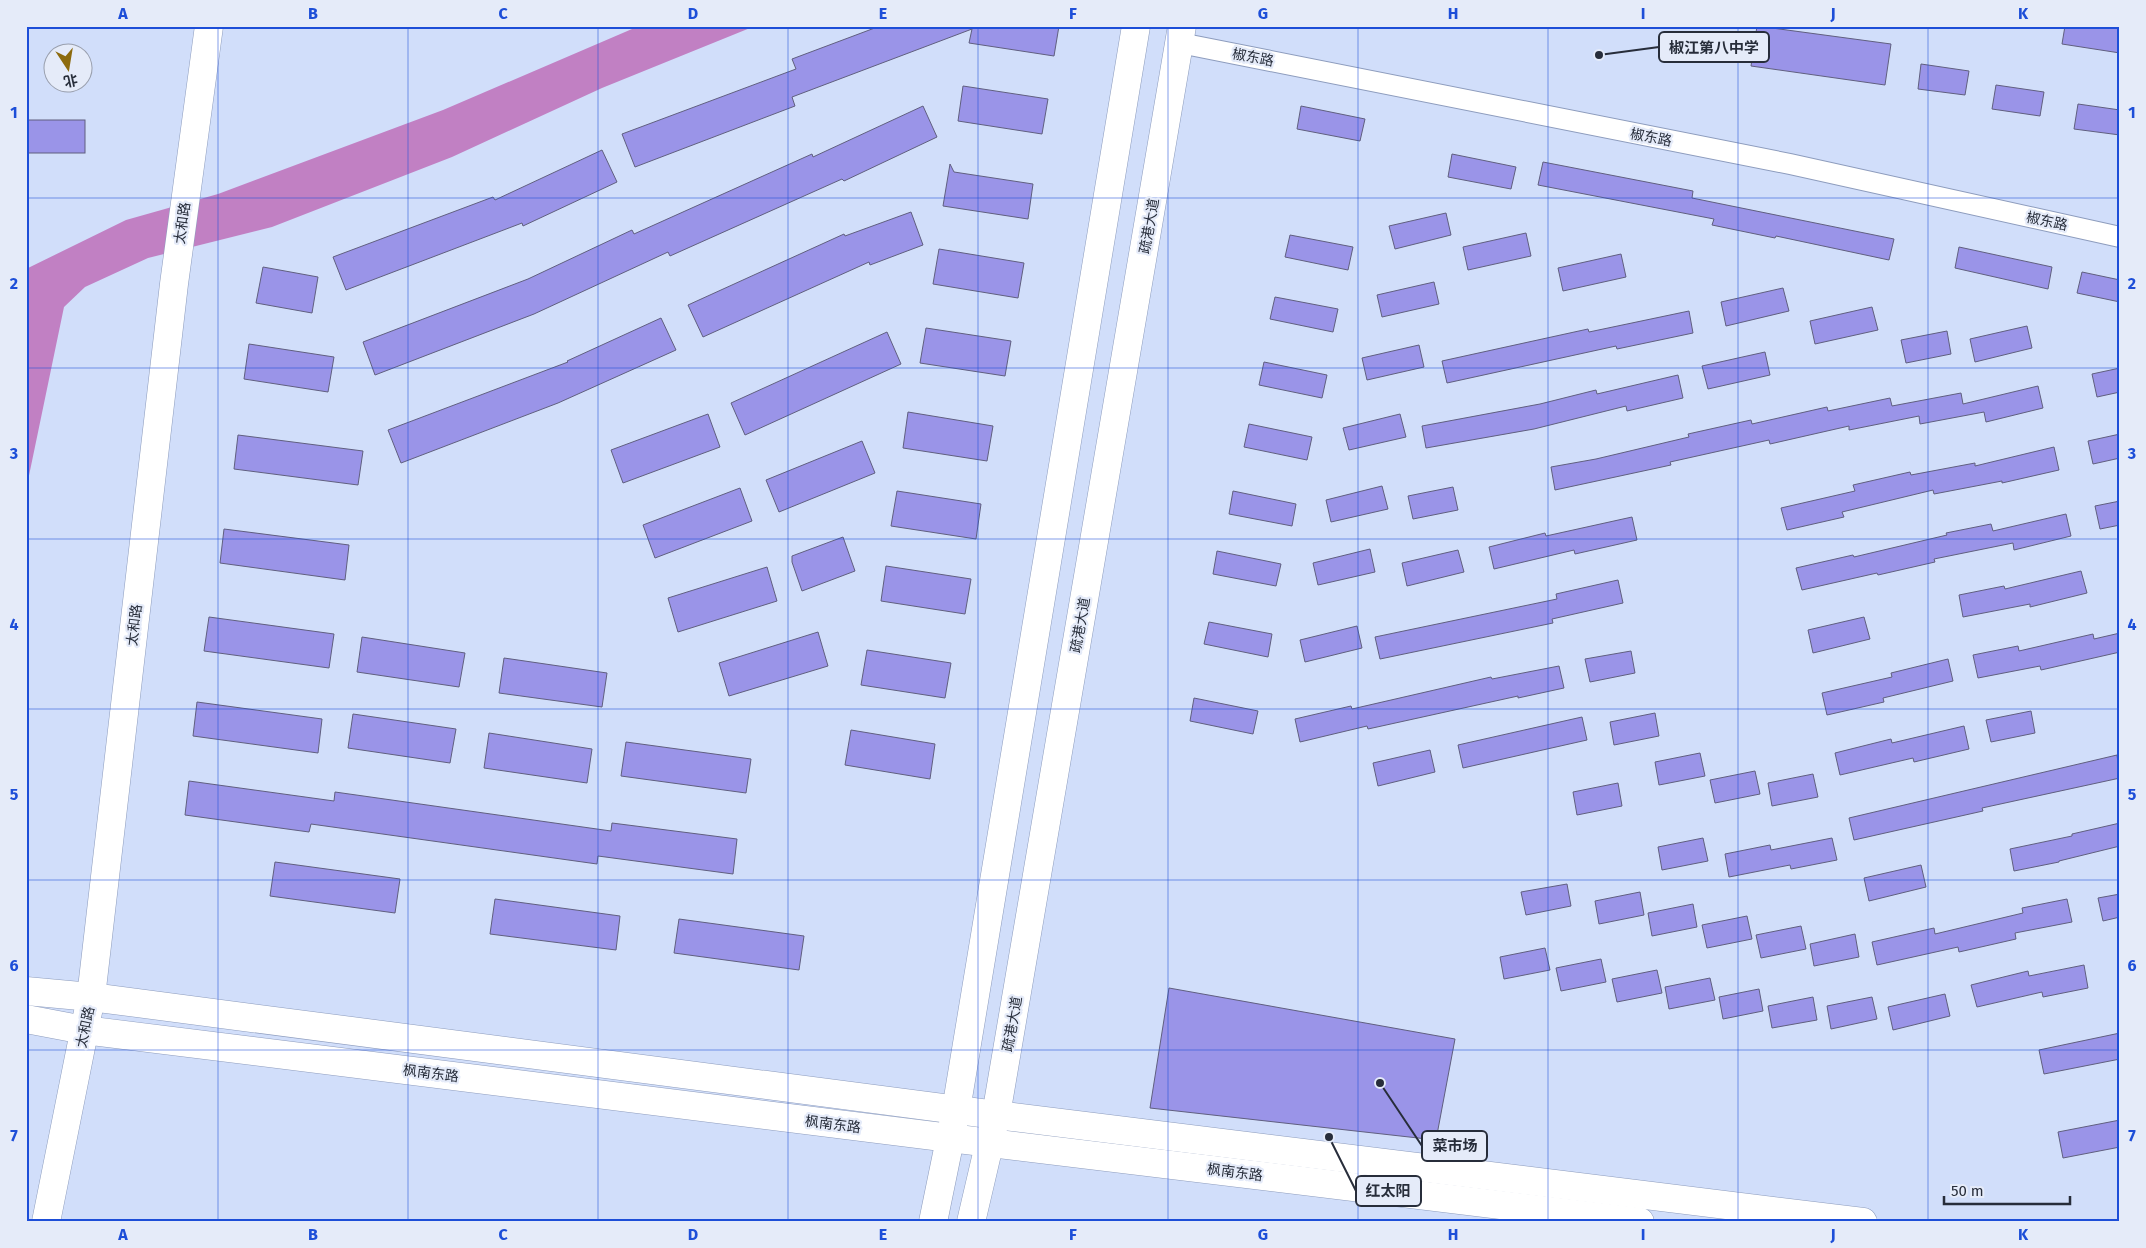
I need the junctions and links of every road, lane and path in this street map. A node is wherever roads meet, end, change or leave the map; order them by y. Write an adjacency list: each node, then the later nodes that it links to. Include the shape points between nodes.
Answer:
1 (210, 26): 6 (main road, 太和路, via 174,284)
2 (1136, 26): 9 (main road)
3 (1181, 34): 4 (street, 椒东路); 10 (main road, 疏港大道)
4 (2120, 237)
5 (26, 991): 6 (main road)
6 (92, 997): 8 (main road, 太和路); 9 (main road)
7 (26, 1019): 8 (main road, 枫南东路)
8 (84, 1030): 11 (main road, 枫南东路); 13 (main road, 太和路)
9 (956, 1110): 10 (main road); 11 (main road)
10 (996, 1115): 12 (main road, 疏港大道); 17 (main road)
11 (950, 1138): 12 (main road, 枫南东路); 14 (main road)
12 (990, 1142): 15 (main road, 疏港大道); 16 (main road, 枫南东路)
13 (46, 1222)
14 (933, 1222)
15 (971, 1222)
16 (1640, 1222)
17 (1863, 1222)

